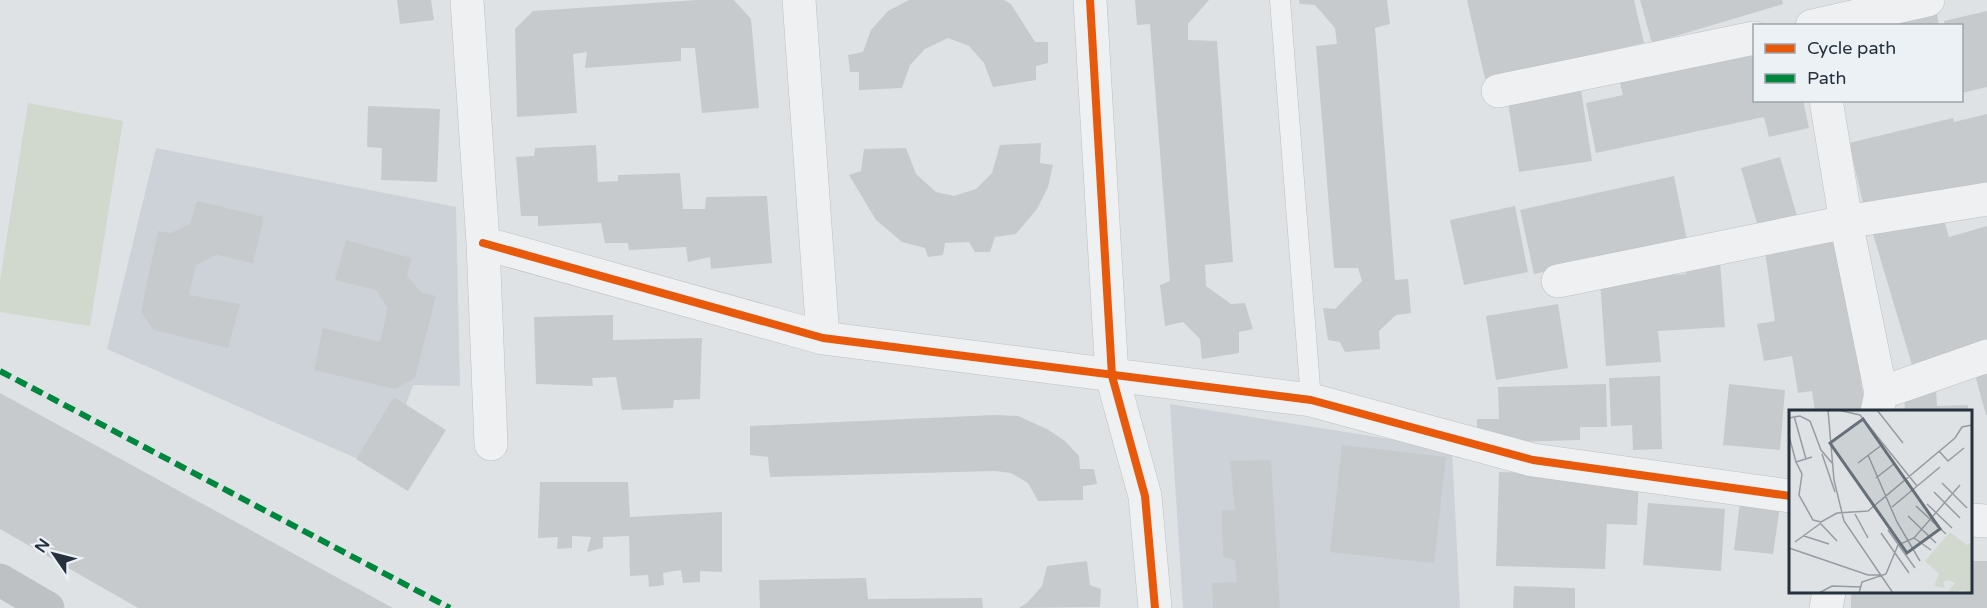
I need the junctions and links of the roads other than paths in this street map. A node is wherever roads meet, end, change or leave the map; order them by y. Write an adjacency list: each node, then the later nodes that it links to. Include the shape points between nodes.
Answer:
1 (467, 0): 14 (street)
2 (799, 0): 16 (street)
3 (1090, 0): 18 (street)
4 (1280, 0): 19 (lane)
5 (1808, 0): 7 (street)
6 (1928, 0): 8 (street)
7 (1813, 24)
8 (1818, 24)
9 (1753, 38): 10 (street)
10 (1497, 91)
11 (1826, 102): 13 (street)
12 (1987, 199): 13 (street)
13 (1846, 222): 15 (street); 20 (street)
14 (483, 243): 16 (street); 21 (street)
15 (1558, 281)
16 (823, 338): 18 (street)
17 (1987, 356): 20 (street)
18 (1112, 376): 19 (street); 28 (street, via 1145,496)
19 (1311, 400): 22 (street, via 1533,460)
20 (1879, 402)
21 (490, 444)
22 (1789, 496)
23 (1972, 520): 24 (street)
24 (1987, 521)
25 (0, 580): 27 (main road)
26 (1829, 593): 29 (street)
27 (48, 608)
28 (1155, 608)
29 (1826, 608)

